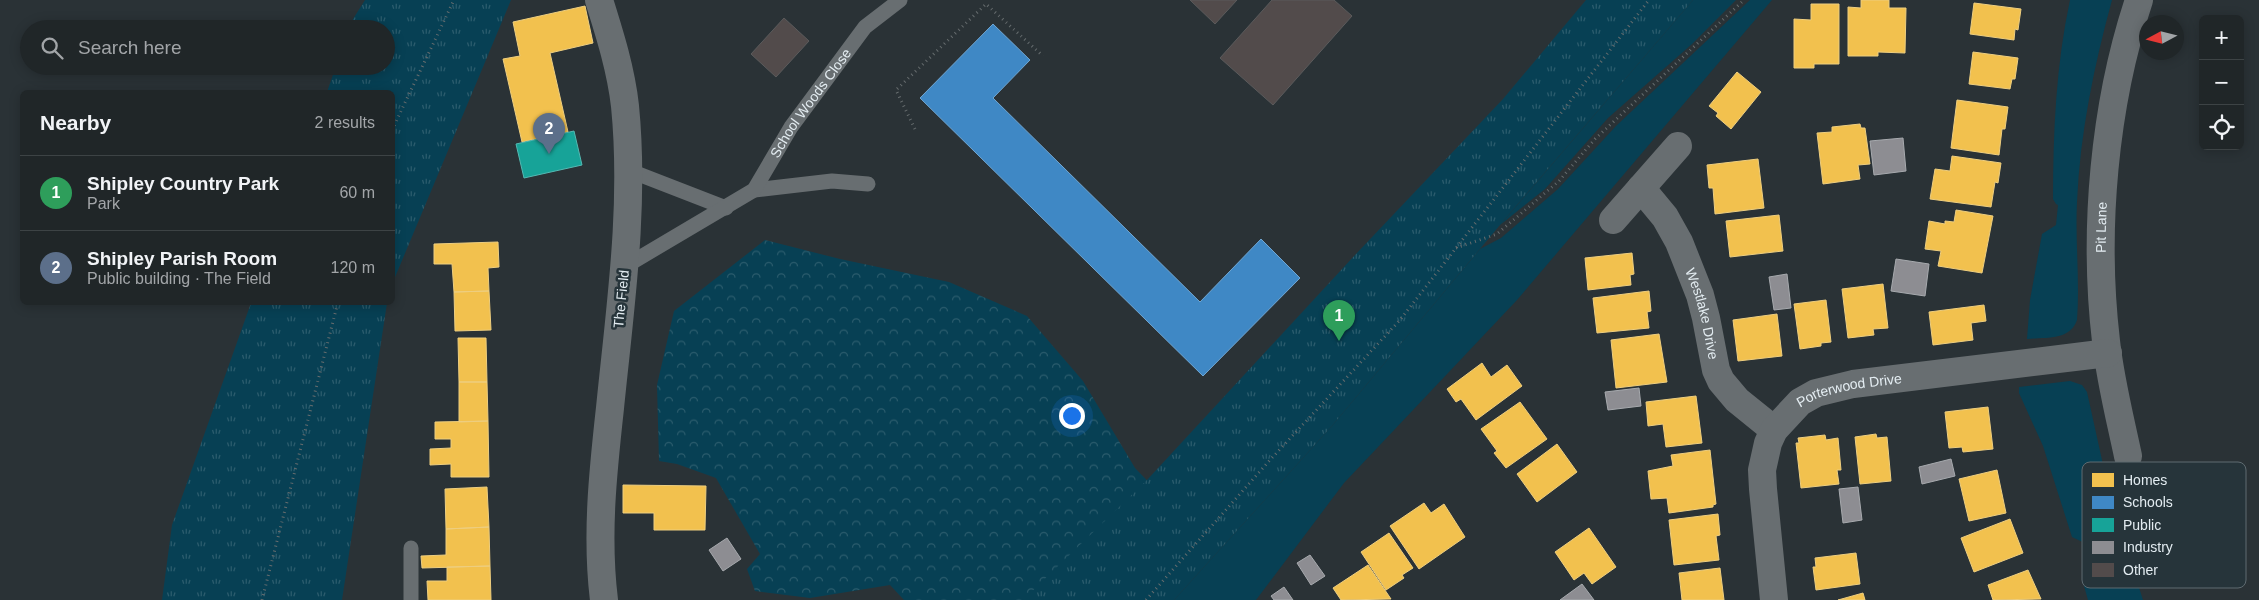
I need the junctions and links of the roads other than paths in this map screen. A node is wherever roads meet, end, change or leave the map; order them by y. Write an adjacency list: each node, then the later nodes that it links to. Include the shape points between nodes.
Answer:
1 (599, 0): 5 (street, The Field, via 614,48 625,105)
2 (900, 0): 8 (lane, School Woods Close, via 865,27 791,127)
3 (2139, 0): 12 (street, Pit Lane, via 2121,64 2105,164 2102,246)
4 (1678, 146): 7 (street)
5 (628, 170): 9 (lane); 11 (street, The Field)
6 (868, 184): 8 (lane, via 832,181)
7 (1641, 188): 10 (street); 13 (street, Westlake Drive, via 1665,217 1679,242 1700,295 1721,381 1737,400)
8 (754, 190): 9 (lane, School Woods Close)
9 (726, 208): 11 (lane, School Woods Close)
10 (1614, 220)
11 (624, 267): 17 (street, The Field, via 601,512 600,568)
12 (2108, 353): 13 (street, Porterwood Drive, via 1830,388 1800,402); 14 (street, Pit Lane)
13 (1774, 430): 18 (street, Porterwood Drive, via 1762,470)
14 (2128, 456)
15 (411, 548): 16 (lane)
16 (411, 600)
17 (604, 600)
18 (1774, 600)

